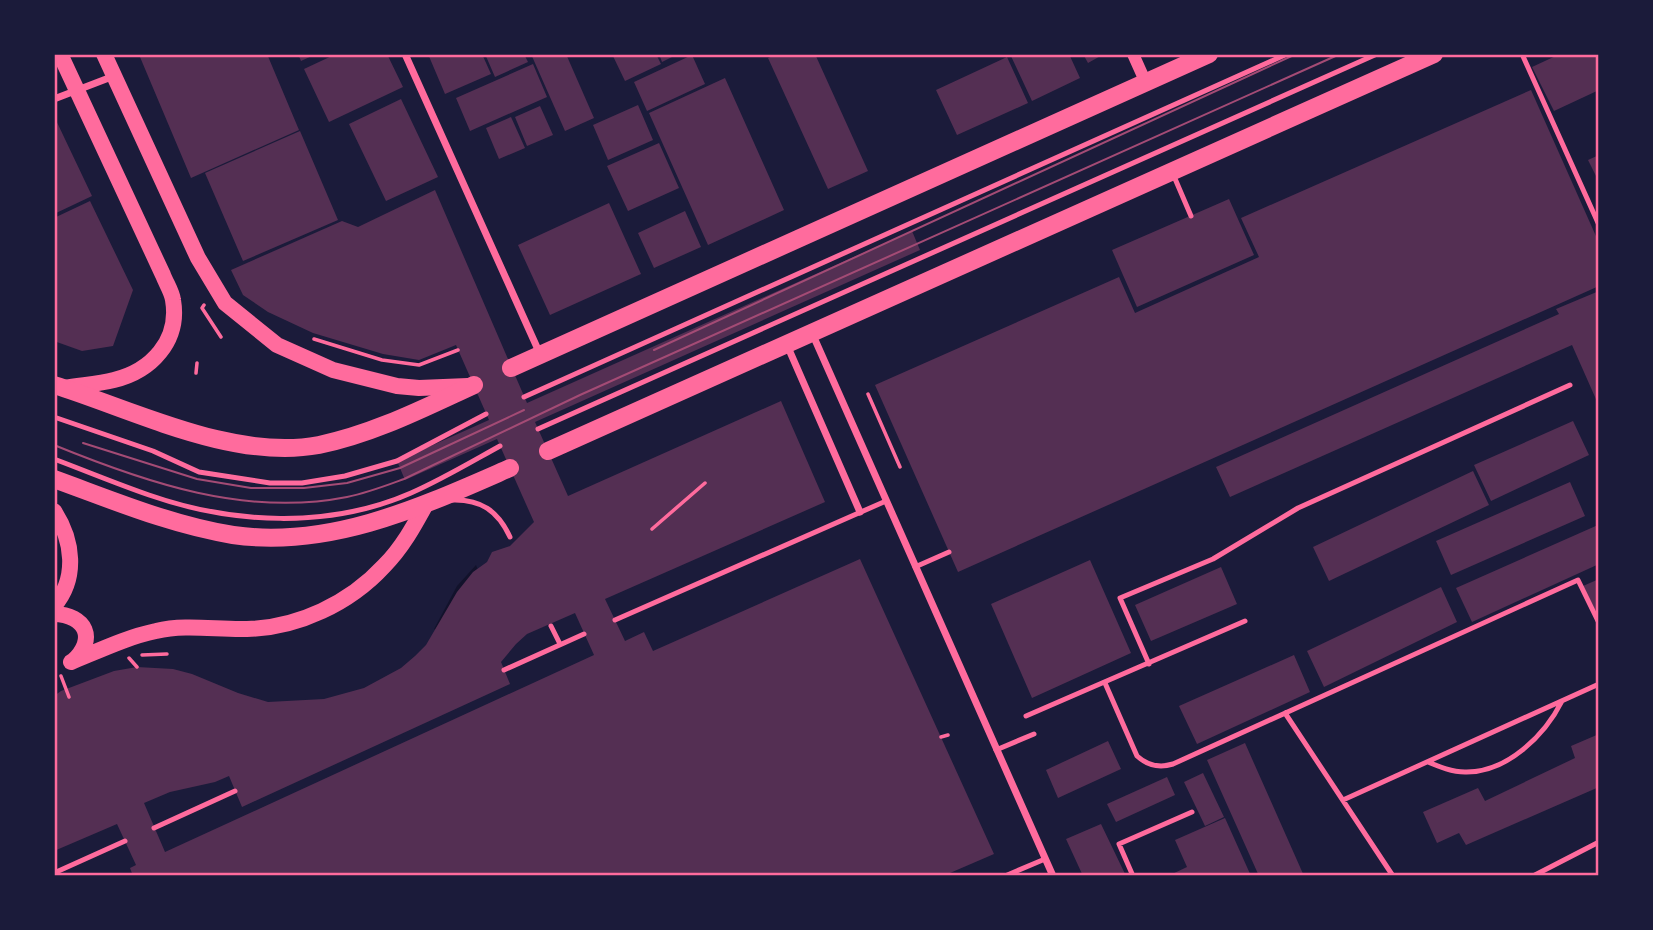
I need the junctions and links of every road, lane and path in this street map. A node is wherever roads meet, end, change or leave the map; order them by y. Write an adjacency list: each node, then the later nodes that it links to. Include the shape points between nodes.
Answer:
1 (60, 54): 13 (main road)
2 (104, 54): 11 (main road)
3 (405, 54): 24 (street)
4 (1133, 54): 12 (street)
5 (1209, 54): 12 (highway)
6 (1287, 54): 32 (lane)
7 (1377, 54): 35 (lane)
8 (1416, 54): 19 (highway, via 825,316)
9 (1434, 54): 15 (highway)
10 (1522, 54): 17 (lane)
11 (114, 76): 13 (street); 29 (main road, via 198,258 225,303 292,353 357,377 419,388)
12 (1146, 83): 24 (highway)
13 (77, 92): 14 (street); 30 (main road, via 163,275 174,312 171,334 148,365 114,380)
14 (54, 99)
15 (1171, 171): 16 (lane); 19 (highway)
16 (1191, 216)
17 (1599, 225)
18 (202, 307): 20 (path)
19 (810, 330): 22 (highway); 43 (street)
20 (221, 337)
21 (310, 338): 23 (path, via 382,360 419,365)
22 (787, 345): 37 (highway); 46 (street)
23 (458, 350)
24 (541, 354): 26 (highway)
25 (197, 363): 27 (path)
26 (511, 368)
27 (196, 373)
28 (1570, 384): 60 (lane, via 1298,508 1213,559 1120,598)
29 (474, 385): 30 (highway, via 363,433 316,445 285,447 211,437)
30 (59, 386)
31 (869, 394): 39 (path)
32 (524, 397)
33 (486, 414): 34 (lane, via 397,461 302,483 199,472)
34 (54, 417)
35 (538, 429)
36 (500, 446): 38 (lane, via 410,494 352,512 301,519 192,507)
37 (548, 451)
38 (54, 459)
39 (900, 467)
40 (510, 468): 44 (highway)
41 (54, 479): 44 (highway, via 173,521 250,536 328,533)
42 (705, 483): 47 (path)
43 (886, 500): 46 (lane); 50 (street)
44 (430, 502): 48 (lane, via 467,500 483,505 499,518); 61 (main road, via 386,565 323,610 272,627 156,631)
45 (54, 511): 51 (main road, via 66,532 71,555 66,584)
46 (860, 512): 53 (lane)
47 (652, 529)
48 (510, 537)
49 (949, 552): 50 (lane)
50 (915, 567): 73 (street)
51 (54, 606)
52 (54, 614): 61 (main road, via 75,619 85,630 84,649)
53 (615, 620)
54 (1245, 621): 60 (lane)
55 (1599, 623): 68 (lane, via 1578,580)
56 (551, 626): 58 (lane)
57 (584, 634): 58 (lane)
58 (560, 645): 63 (lane)
59 (167, 654): 62 (path, via 127,656)
60 (1149, 664): 64 (lane)
61 (64, 665): 66 (path)
62 (137, 667)
63 (504, 670)
64 (1105, 683): 68 (lane, via 1137,756 1161,767); 69 (lane)
65 (1599, 684): 67 (lane)
66 (69, 697)
67 (1562, 701): 74 (lane); 74 (lane, via 1538,736 1498,764 1468,772)
68 (1285, 713): 76 (lane)
69 (1026, 716)
70 (1034, 734): 73 (lane)
71 (948, 735): 72 (path)
72 (941, 737)
73 (996, 750): 81 (street)
74 (1427, 762): 76 (lane)
75 (235, 791): 78 (lane)
76 (1343, 800): 86 (lane)
77 (1192, 812): 85 (lane, via 1119,844)
78 (154, 828)
79 (125, 841): 82 (lane)
80 (1599, 842): 87 (lane)
81 (1045, 859): 83 (lane); 84 (street)
82 (54, 873)
83 (1005, 876)
84 (1053, 876)
85 (1133, 876)
86 (1393, 876)
87 (1533, 876)

